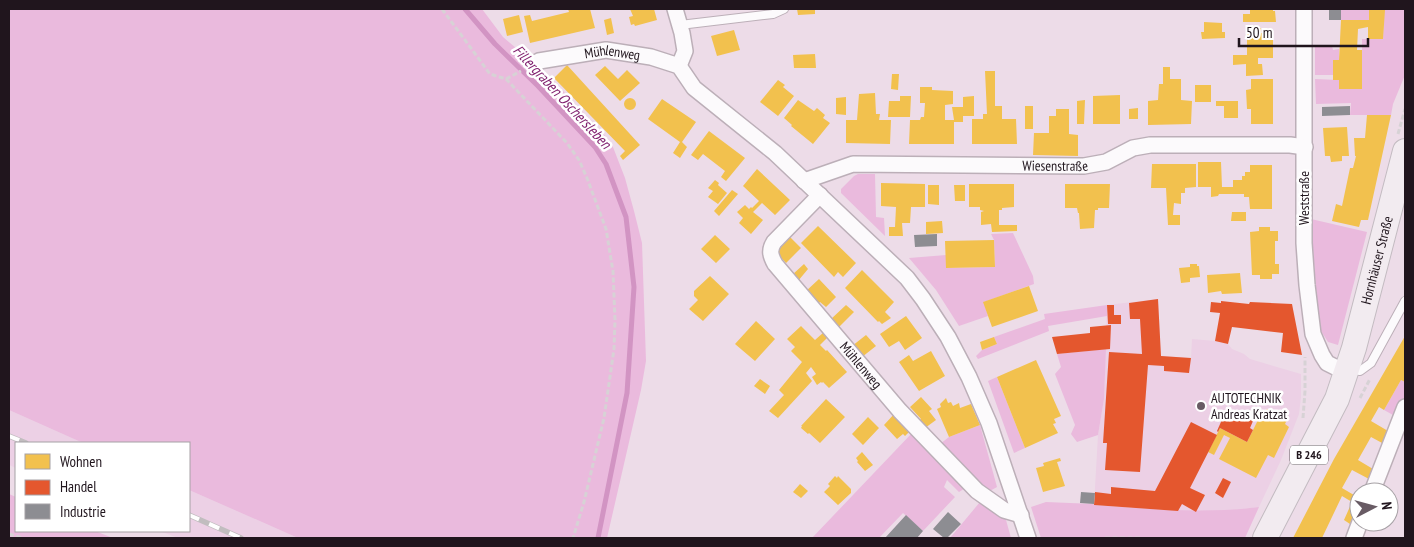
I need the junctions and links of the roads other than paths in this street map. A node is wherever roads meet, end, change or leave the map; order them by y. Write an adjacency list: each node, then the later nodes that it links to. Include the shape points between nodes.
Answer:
1 (675, 9): 4 (street)
2 (784, 9): 4 (lane, via 773,14)
3 (1304, 9): 7 (street, Weststraße)
4 (680, 25): 6 (street, via 685,51)
5 (533, 64): 6 (street, Mühlenweg, via 606,50)
6 (680, 66): 9 (street, via 694,88 775,153)
7 (1305, 147): 9 (street, Wiesenstraße, via 1150,145 1133,148 1106,162 1084,166 853,164); 12 (street, Weststraße, via 1304,243 1313,334 1327,363)
8 (1405, 151): 12 (main road, Hornhäuser Straße / B 246)
9 (804, 181): 10 (street)
10 (820, 196): 15 (street, via 907,278 948,337 970,377 989,423); 15 (street, Mühlenweg, via 774,242 771,256 775,264 900,411 977,491 1004,510)
11 (1405, 301): 12 (lane, via 1371,363 1360,371)
12 (1348, 369): 17 (main road, Hornhäuser Straße / B 246, via 1329,416)
13 (1405, 408): 14 (street)
14 (1376, 482)
15 (1021, 515): 16 (street)
16 (1028, 538)
17 (1265, 538)

